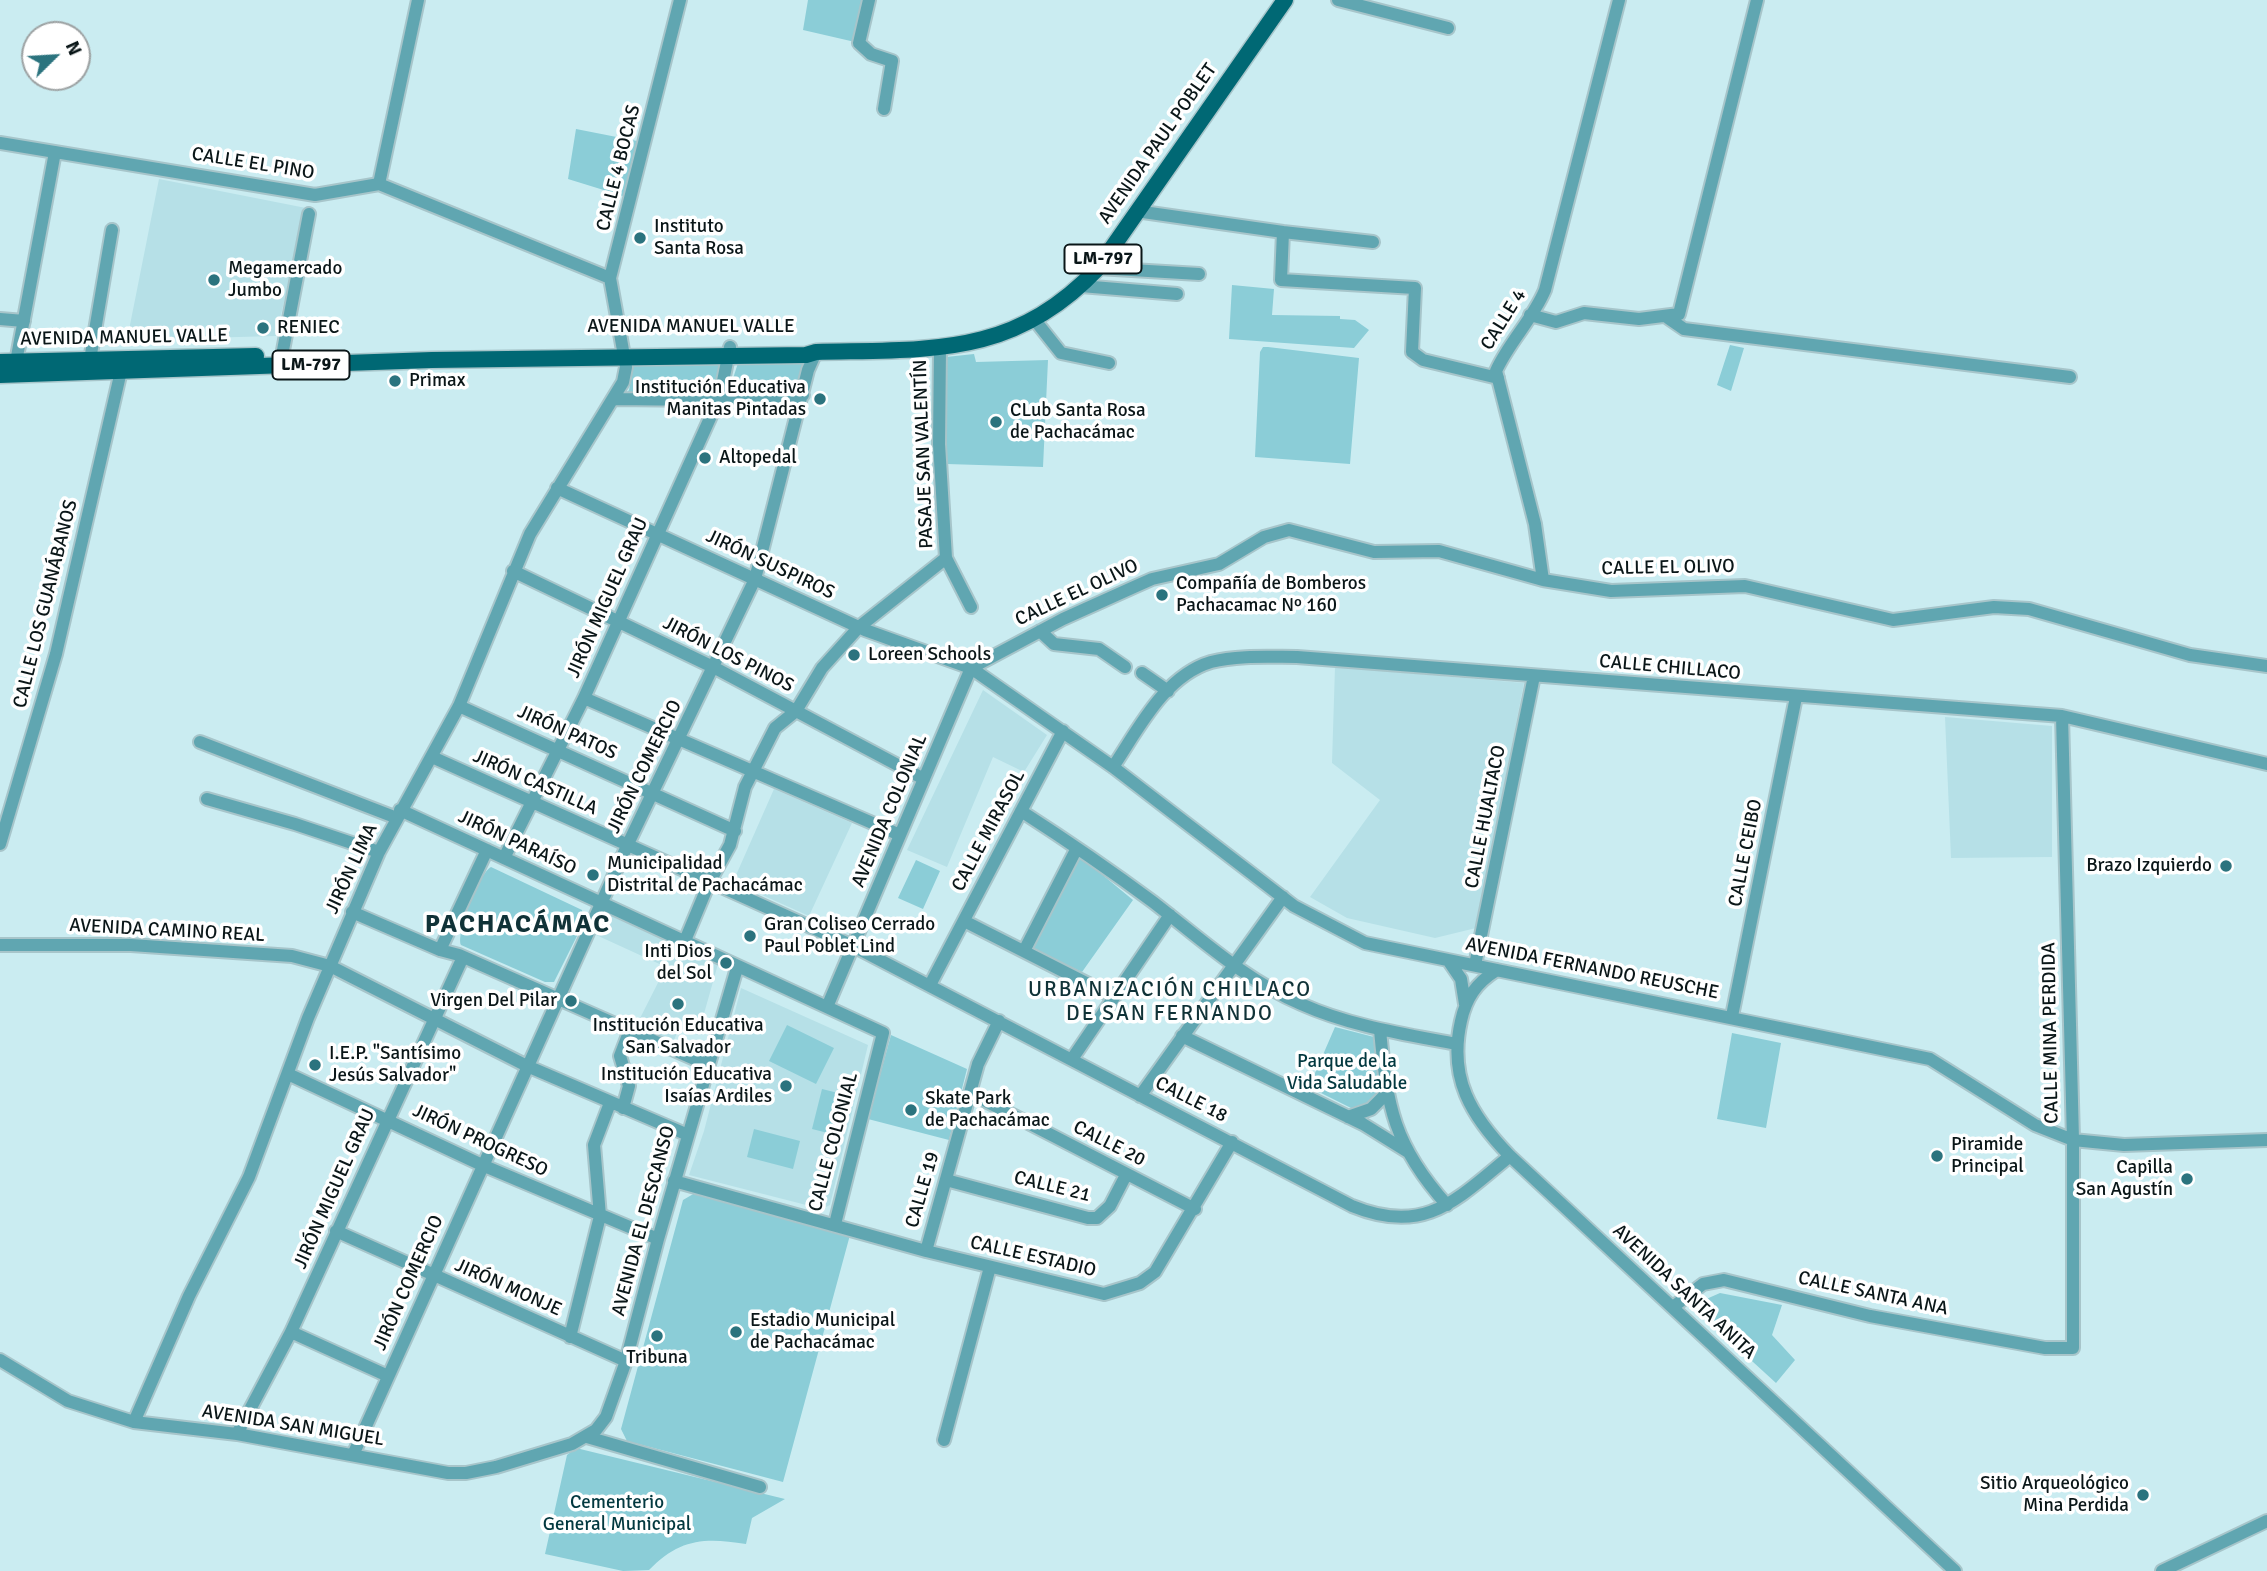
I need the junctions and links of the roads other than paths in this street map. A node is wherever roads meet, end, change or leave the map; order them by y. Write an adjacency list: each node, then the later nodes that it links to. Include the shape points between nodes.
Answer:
1 (418, 0): 12 (street)
2 (680, 0): 20 (street, CALLE 4 BOCAS)
3 (869, 0): 9 (street, via 859,43 892,61)
4 (1285, 0): 13 (main road, AVENIDA PAUL POBLET / LM-797)
5 (1338, 0): 8 (street)
6 (1619, 0): 23 (street, CALLE 4, via 1545,290)
7 (1757, 0): 26 (street, via 1684,303 1679,314)
8 (1448, 28)
9 (884, 109)
10 (0, 143): 11 (street, CALLE EL PINO)
11 (55, 152): 12 (street, CALLE EL PINO, via 315,195); 27 (street)
12 (379, 184): 20 (street)
13 (1136, 211): 16 (street); 18 (main road, AVENIDA PAUL POBLET / LM-797)
14 (309, 214): 33 (street)
15 (112, 230): 32 (street)
16 (1283, 232): 17 (street); 39 (street, via 1281,280 1415,288 1412,352 1418,358)
17 (1373, 242)
18 (1098, 268): 19 (street); 21 (main road, AVENIDA PAUL POBLET / LM-797)
19 (1199, 275)
20 (610, 278): 30 (street, CALLE 4 BOCAS)
21 (1081, 286): 22 (street); 25 (main road, AVENIDA PAUL POBLET / LM-797)
22 (1177, 294)
23 (1531, 315): 26 (street, via 1556,322 1584,313); 39 (street, CALLE 4, via 1505,350 1496,371)
24 (0, 318): 27 (street)
25 (1034, 318): 28 (main road, AVENIDA PAUL POBLET / LM-797, via 1007,334); 35 (street, via 1061,354)
26 (1668, 318): 38 (street, via 1684,329)
27 (24, 321): 34 (street)
28 (940, 348): 31 (main road, AVENIDA PAUL POBLET / LM-797); 45 (street, PASAJE SAN VALENTÍN, via 939,444)
29 (729, 351): 30 (main road, AVENIDA MANUEL VALLE / LM-797); 31 (main road, AVENIDA MANUEL VALLE / LM-797); 41 (street, JIRÓN MIGUEL GRAU)
30 (622, 352): 33 (main road, AVENIDA MANUEL VALLE / LM-797); 42 (street, JIRÓN LIMA, via 626,372)
31 (816, 352): 40 (street, JIRÓN COMERCIO)
32 (90, 360): 33 (main road, AVENIDA MANUEL VALLE / LM-797); 34 (main road, AVENIDA MANUEL VALLE / LM-797)
33 (281, 360): 36 (main road, AVENIDA MANUEL VALLE / LM-797)
34 (8, 362)
35 (1109, 363)
36 (121, 371): 37 (main road, AVENIDA MANUEL VALLE / LM-797); 81 (street, CALLE LOS GUANÁBANOS, via 56,654)
37 (0, 375)
38 (2070, 377)
39 (1498, 378): 48 (street, CALLE 4, via 1535,524)
40 (803, 395): 41 (street); 47 (street, JIRÓN COMERCIO)
41 (719, 399): 42 (street); 44 (street, JIRÓN MIGUEL GRAU)
42 (614, 400): 43 (street, JIRÓN LIMA)
43 (556, 488): 44 (street, JIRÓN SUSPIROS); 46 (street, JIRÓN LIMA)
44 (657, 533): 47 (street, JIRÓN SUSPIROS); 50 (street, JIRÓN MIGUEL GRAU)
45 (946, 558): 49 (street, PASAJE SAN VALENTÍN); 51 (street, PASAJE SAN VALENTÍN)
46 (513, 571): 50 (street, JIRÓN LOS PINOS); 62 (street, JIRÓN LIMA)
47 (755, 579): 51 (street, JIRÓN SUSPIROS); 54 (street, JIRÓN COMERCIO)
48 (1543, 580): 52 (street, CALLE EL OLIVO, via 1439,551 1374,552 1289,530 1264,537 1213,566 1152,579); 56 (street, CALLE EL OLIVO, via 1611,591 1745,586 1893,620 1994,607 2029,610 2190,655)
49 (971, 607)
50 (617, 622): 54 (street, JIRÓN LOS PINOS); 60 (street, JIRÓN MIGUEL GRAU)
51 (859, 627): 55 (street, JIRÓN SUSPIROS); 63 (street, PASAJE SAN VALENTÍN, via 822,668)
52 (1040, 631): 53 (street, via 1054,644 1099,649); 55 (street, CALLE EL OLIVO)
53 (1125, 667)
54 (715, 668): 63 (street, JIRÓN LOS PINOS); 66 (street, JIRÓN COMERCIO)
55 (971, 668): 65 (street, AVENIDA FERNANDO REUSCHE); 73 (street, AVENIDA COLONIAL)
56 (2267, 669)
57 (1142, 673): 59 (street)
58 (1534, 676): 59 (street, CALLE CHILLACO, via 1260,657 1210,663); 61 (street, CALLE CHILLACO); 100 (street, CALLE HUALTACO)
59 (1168, 691): 71 (street, CALLE CHILLACO)
60 (584, 698): 66 (street); 68 (street, JIRÓN MIGUEL GRAU)
61 (1797, 698): 64 (street, CALLE CHILLACO); 110 (street, CALLE CEIBO)
62 (459, 706): 68 (street, JIRÓN PATOS); 69 (street, JIRÓN LIMA)
63 (796, 711): 72 (street, PASAJE SAN VALENTÍN, via 775,728); 73 (street, JIRÓN LOS PINOS)
64 (2062, 716): 70 (street, CALLE CHILLACO); 129 (street, CALLE MINA PERDIDA)
65 (1063, 731): 71 (street, AVENIDA FERNANDO REUSCHE); 77 (street, CALLE MIRASOL)
66 (680, 739): 72 (street); 74 (street, JIRÓN COMERCIO)
67 (200, 743): 78 (street, JIRÓN PARAÍSO)
68 (557, 749): 74 (street, JIRÓN PATOS); 76 (street, JIRÓN MIGUEL GRAU)
69 (432, 757): 76 (street, JIRÓN CASTILLA); 78 (street, JIRÓN LIMA)
70 (2267, 764)
71 (1113, 767): 88 (street, AVENIDA FERNANDO REUSCHE)
72 (753, 771): 79 (street, PASAJE SAN VALENTÍN); 80 (street)
73 (924, 779): 80 (street, AVENIDA COLONIAL)
74 (652, 793): 79 (street, JIRÓN PATOS); 82 (street, JIRÓN COMERCIO)
75 (207, 799): 85 (street)
76 (532, 802): 82 (street, JIRÓN CASTILLA); 86 (street, JIRÓN MIGUEL GRAU)
77 (1021, 811): 83 (street); 92 (street, CALLE MIRASOL)
78 (399, 814): 84 (street, JIRÓN PARAÍSO); 85 (street, JIRÓN LIMA)
79 (735, 831): 87 (street, PASAJE SAN VALENTÍN)
80 (900, 835): 95 (street, AVENIDA COLONIAL)
81 (0, 844)
82 (627, 845): 87 (street, JIRÓN CASTILLA); 89 (street, JIRÓN COMERCIO)
83 (1077, 848): 91 (street); 97 (street)
84 (487, 850): 86 (street, JIRÓN PARAÍSO); 96 (street)
85 (379, 852): 90 (street, JIRÓN LIMA)
86 (504, 858): 89 (street, JIRÓN PARAÍSO)
87 (709, 883): 93 (street, PASAJE SAN VALENTÍN); 95 (street, JIRÓN CASTILLA)
88 (1283, 897): 99 (street, AVENIDA FERNANDO REUSCHE, via 1365,943); 102 (street)
89 (601, 904): 93 (street, JIRÓN PARAÍSO); 107 (street, JIRÓN COMERCIO)
90 (352, 912): 96 (street); 101 (street, JIRÓN LIMA)
91 (1170, 915): 102 (street); 106 (street)
92 (964, 921): 97 (street); 105 (street, CALLE MIRASOL)
93 (684, 943): 103 (street, JIRÓN PARAÍSO)
94 (0, 945): 101 (street, AVENIDA CAMINO REAL, via 131,944 292,956)
95 (853, 946): 105 (street, CALLE 18); 109 (street, AVENIDA COLONIAL)
96 (440, 950): 98 (street)
97 (1024, 951): 106 (street)
98 (463, 957): 107 (street); 111 (street, JIRÓN MIGUEL GRAU)
99 (1448, 960): 100 (street, AVENIDA FERNANDO REUSCHE); 108 (street, AVENIDA SANTA ANITA, via 1461,979)
100 (1475, 965): 104 (street, AVENIDA FERNANDO REUSCHE)
101 (330, 966): 111 (street, AVENIDA CAMINO REAL); 121 (street, JIRÓN LIMA)
102 (1233, 967): 114 (street, via 1302,1005); 116 (street)
103 (737, 968): 109 (street, JIRÓN PARAÍSO); 119 (street, AVENIDA EL DESCANSO)
104 (1497, 970): 108 (street, AVENIDA SANTA ANITA, via 1479,983); 110 (street, AVENIDA FERNANDO REUSCHE)
105 (930, 985): 112 (street, CALLE 18)
106 (1114, 997): 118 (street)
107 (559, 999): 113 (street); 120 (street, JIRÓN COMERCIO)
108 (1465, 1005): 117 (street, AVENIDA SANTA ANITA)
109 (827, 1007): 115 (street, JIRÓN PARAÍSO)
110 (1732, 1016): 129 (street, AVENIDA FERNANDO REUSCHE, via 1930,1059 2035,1125)
111 (435, 1017): 120 (street, AVENIDA CAMINO REAL); 127 (street, JIRÓN MIGUEL GRAU)
112 (999, 1021): 118 (street, CALLE 18); 122 (street, CALLE 19)
113 (630, 1030): 119 (street); 125 (street, via 620,1056 629,1086)
114 (1380, 1030): 117 (street); 123 (street)
115 (883, 1033): 141 (street, CALLE COLONIAL)
116 (1182, 1036): 124 (street); 126 (street)
117 (1456, 1044): 133 (street, AVENIDA SANTA ANITA, via 1469,1104)
118 (1073, 1059): 124 (street, CALLE 18)
119 (708, 1065): 128 (street, AVENIDA EL DESCANSO)
120 (527, 1066): 125 (street, AVENIDA CAMINO REAL); 134 (street, JIRÓN COMERCIO)
121 (288, 1074): 127 (street, JIRÓN PROGRESO); 154 (street, JIRÓN LIMA, via 249,1177 189,1296)
122 (970, 1093): 135 (street, CALLE 20); 136 (street, CALLE 19)
123 (1386, 1094): 126 (street, via 1371,1109); 132 (street)
124 (1140, 1096): 131 (street, CALLE 18)
125 (616, 1105): 128 (street, AVENIDA CAMINO REAL); 140 (street, via 594,1145)
126 (1348, 1117): 132 (street)
127 (387, 1119): 134 (street, JIRÓN PROGRESO); 142 (street, JIRÓN MIGUEL GRAU)
128 (688, 1135): 137 (street, AVENIDA EL DESCANSO)
129 (2073, 1140): 130 (street, AVENIDA FERNANDO REUSCHE, via 2124,1145); 150 (street, CALLE MINA PERDIDA)
130 (2267, 1140)
131 (1232, 1142): 138 (street, CALLE 18, via 1380,1217 1404,1218); 139 (street, CALLE ESTADIO)
132 (1408, 1152): 138 (street, via 1424,1180)
133 (1510, 1156): 138 (street, CALLE 18); 147 (street, AVENIDA SANTA ANITA)
134 (482, 1165): 140 (street, JIRÓN PROGRESO); 146 (street, JIRÓN COMERCIO)
135 (1126, 1175): 136 (street, CALLE 21, via 1110,1206 1088,1218); 139 (street, CALLE 20)
136 (946, 1180): 144 (street, CALLE 19)
137 (674, 1181): 141 (street, CALLE COLONIAL); 143 (street, AVENIDA EL DESCANSO)
138 (1447, 1205)
139 (1195, 1209): 145 (street, CALLE ESTADIO, via 1154,1272 1117,1292 1104,1294)
140 (600, 1216): 143 (street, JIRÓN PROGRESO); 149 (street)
141 (835, 1224): 144 (street, CALLE ESTADIO)
142 (336, 1231): 146 (street, JIRÓN MONJE); 148 (street, JIRÓN MIGUEL GRAU)
143 (658, 1239): 152 (street, AVENIDA EL DESCANSO)
144 (926, 1251): 145 (street, CALLE ESTADIO)
145 (990, 1268): 157 (street)
146 (433, 1276): 149 (street, JIRÓN MONJE); 153 (street, JIRÓN COMERCIO)
147 (1673, 1307): 150 (street, CALLE SANTA ANA, via 1703,1284 1724,1280 1870,1316 2045,1348); 161 (street, AVENIDA SANTA ANITA)
148 (291, 1332): 153 (street); 155 (street, JIRÓN MIGUEL GRAU)
149 (570, 1337): 152 (street, JIRÓN MONJE)
150 (2073, 1348)
151 (0, 1360): 154 (street, AVENIDA SAN MIGUEL, via 68,1401)
152 (626, 1361): 156 (street, AVENIDA EL DESCANSO, via 606,1417)
153 (388, 1376): 158 (street, JIRÓN COMERCIO)
154 (134, 1422): 155 (street, AVENIDA SAN MIGUEL)
155 (237, 1434): 158 (street, AVENIDA SAN MIGUEL)
156 (587, 1437): 158 (street, AVENIDA SAN MIGUEL, via 466,1474); 159 (street)
157 (944, 1440)
158 (353, 1455)
159 (760, 1487)
160 (2267, 1521): 162 (street)
161 (1955, 1571)
162 (2162, 1571)

